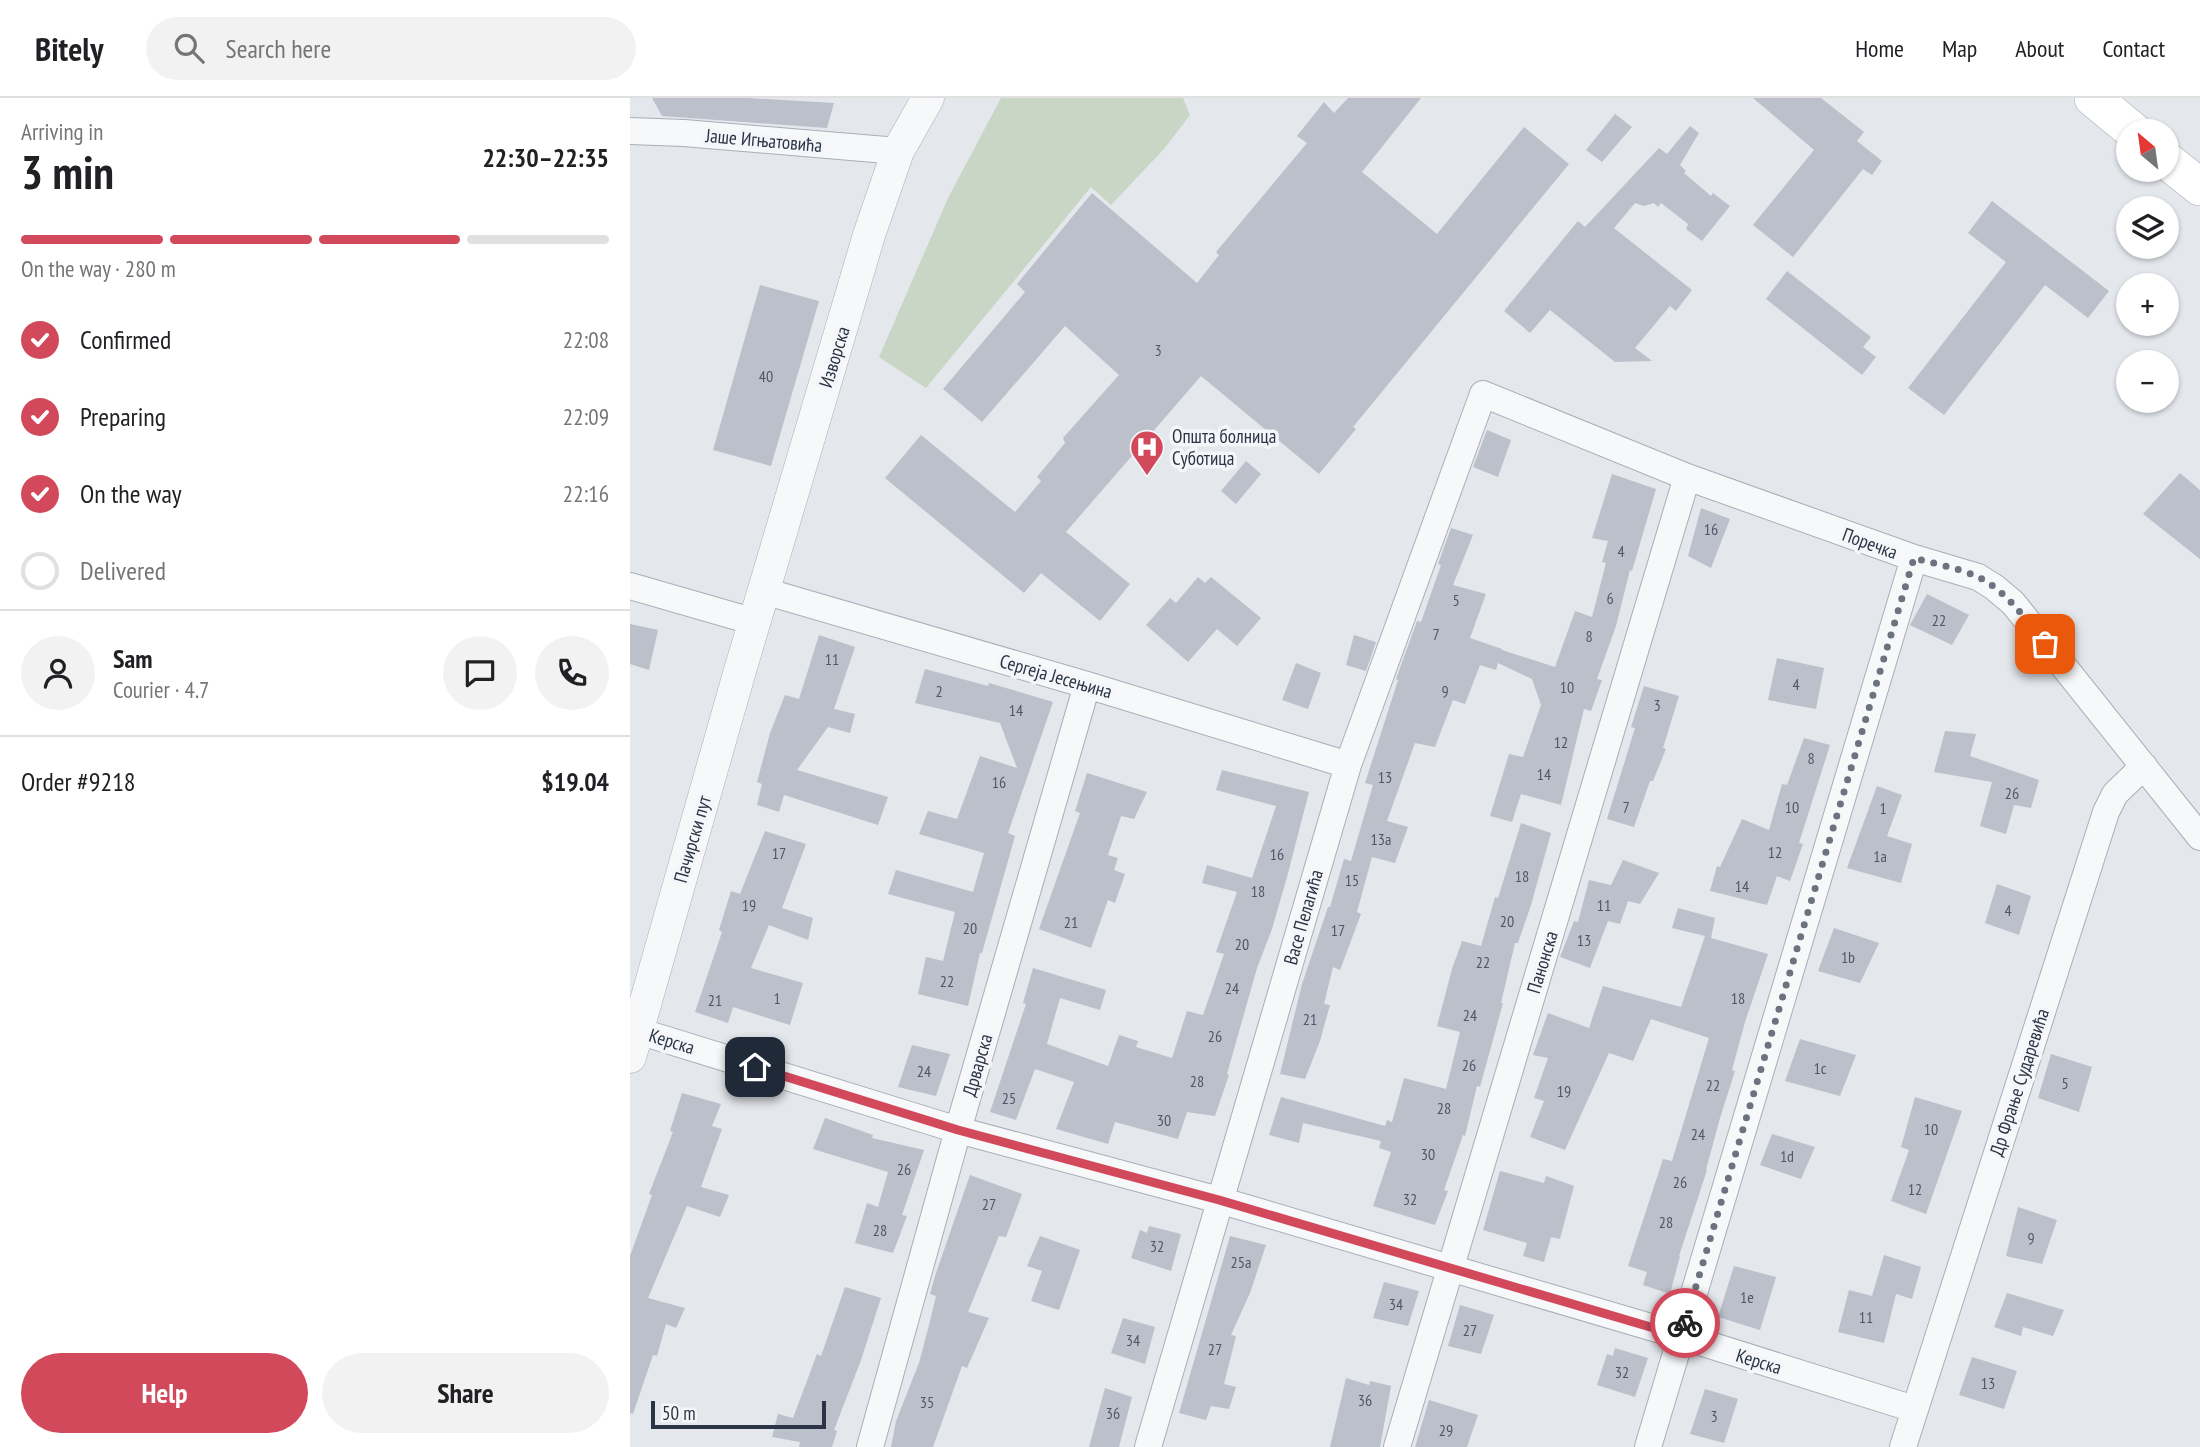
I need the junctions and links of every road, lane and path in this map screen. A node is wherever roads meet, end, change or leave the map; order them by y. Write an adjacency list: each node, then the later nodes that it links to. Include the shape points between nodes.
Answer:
1 (928, 98): 5 (street, Изворска)
2 (2093, 98): 3 (main road)
3 (2118, 119)
4 (630, 131): 5 (street, Јаше Игњатовића)
5 (898, 151): 12 (street, Изворска)
6 (2179, 170): 7 (main road)
7 (2200, 187)
8 (1483, 394): 9 (street, Поречка); 15 (street, Васе Пелагића)
9 (1687, 477): 10 (street, Поречка); 21 (street, Панонска)
10 (1914, 558): 16 (street, Поречка, via 1978,577 2012,603); 22 (street)
11 (630, 586): 13 (street)
12 (764, 591): 13 (street, Изворска); 14 (street, Сергеја Јесењина)
13 (755, 622): 18 (street, Пачирски пут)
14 (1087, 685): 15 (street, Сергеја Јесењина); 19 (street, Дрварска)
15 (1348, 765): 20 (street, Васе Пелагића)
16 (2144, 765): 17 (street, Поречка); 23 (street, Др Фрање Сударевића, via 2115,794 2106,813)
17 (2200, 838)
18 (634, 1044): 19 (street, Керска)
19 (958, 1130): 20 (street, Керска); 24 (street, Дрварска)
20 (1219, 1200): 21 (street, Керска); 25 (street, Васе Пелагића)
21 (1451, 1268): 22 (street, Керска); 26 (street, Панонска)
22 (1681, 1336): 23 (street, Керска); 27 (street)
23 (1913, 1409): 28 (street, Др Фрање Сударевића)
24 (870, 1447)
25 (1148, 1447)
26 (1397, 1447)
27 (1648, 1447)
28 (1903, 1447)

